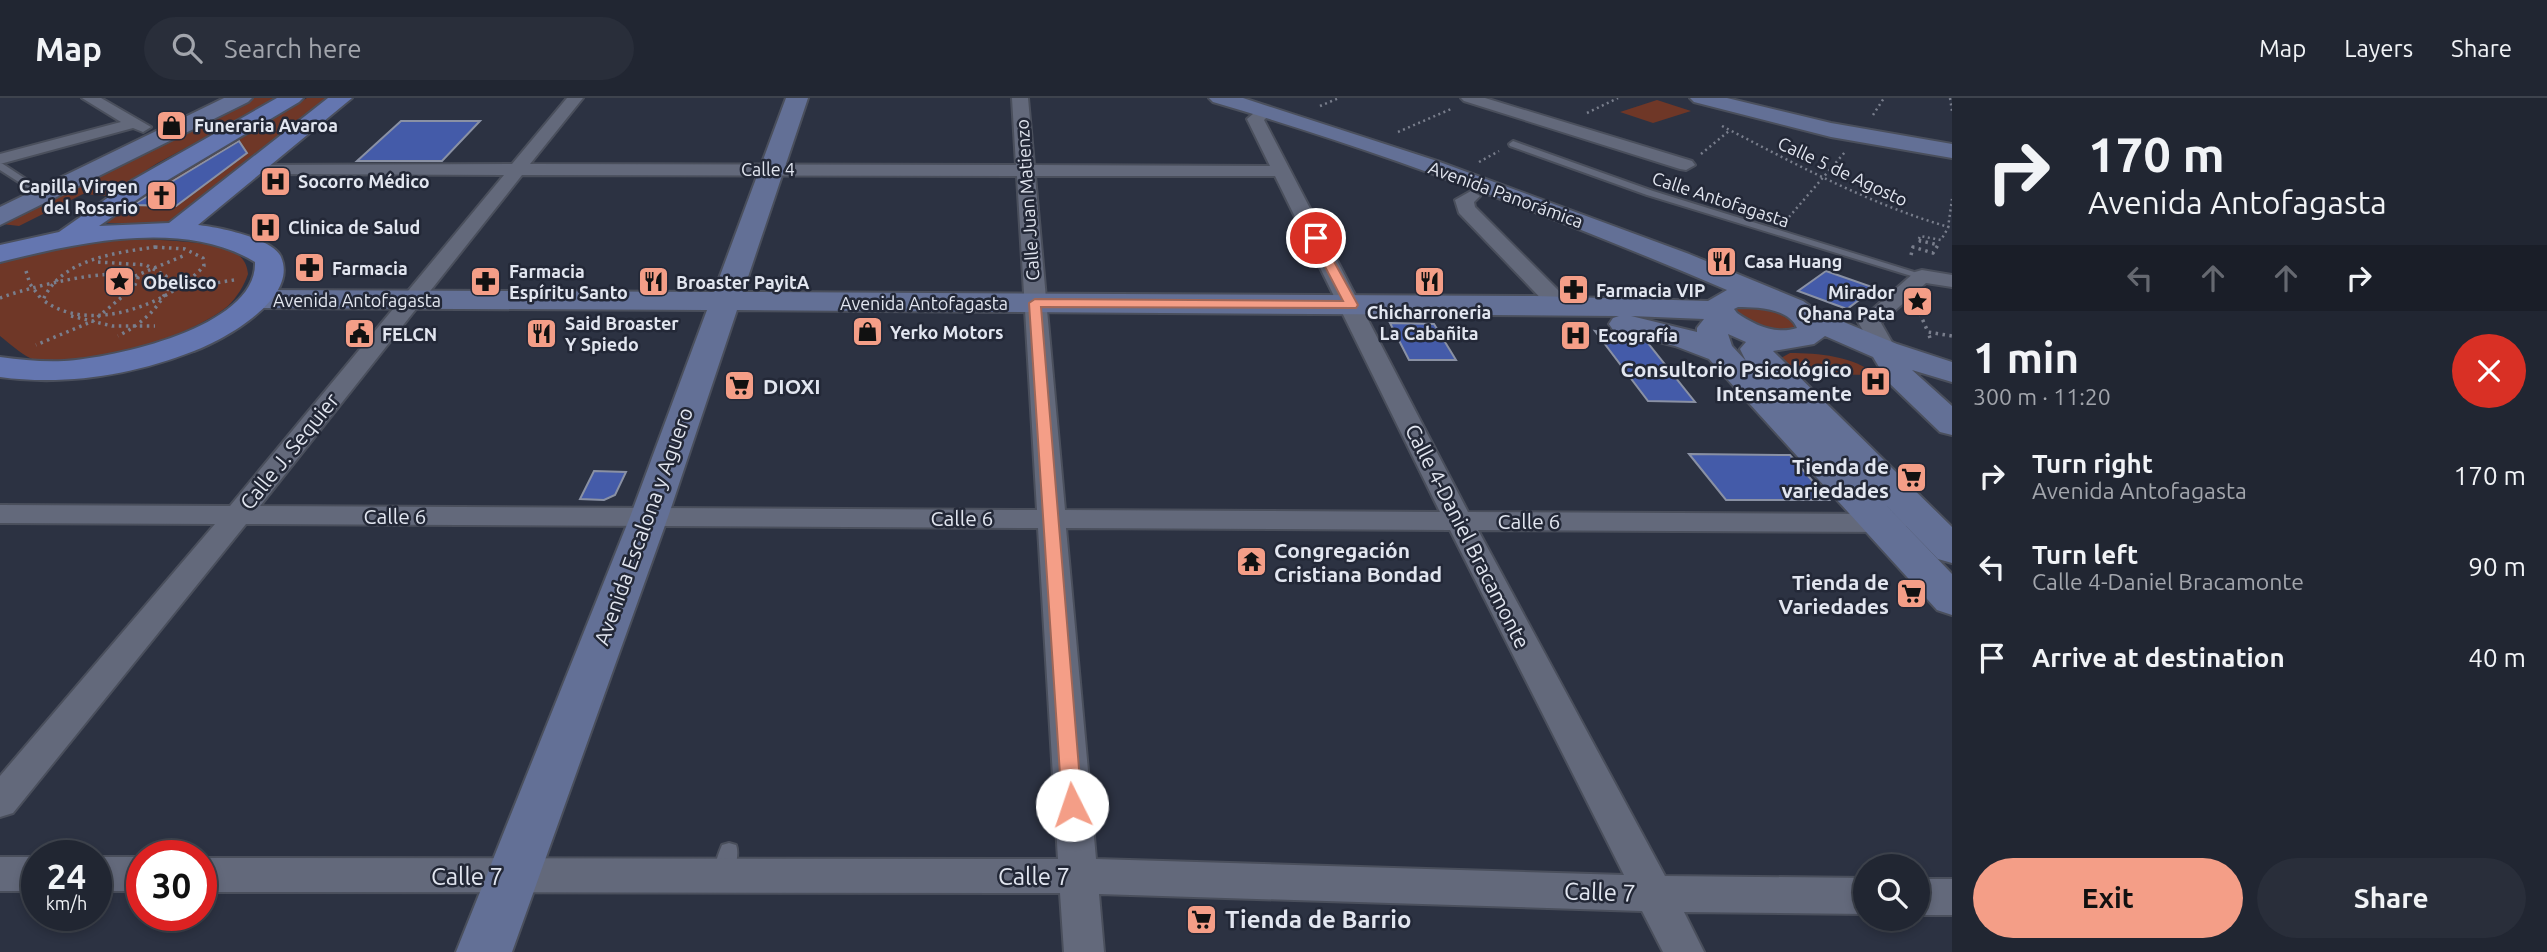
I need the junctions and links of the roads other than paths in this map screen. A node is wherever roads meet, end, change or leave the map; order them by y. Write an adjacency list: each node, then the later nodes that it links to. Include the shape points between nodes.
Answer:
1 (90, 98): 12 (street)
2 (241, 98): 13 (street)
3 (292, 98): 29 (main road, via 142,185)
4 (341, 98): 20 (main road)
5 (575, 98): 21 (street, Calle J. Sequier)
6 (797, 98): 22 (street, Avenida Escalona y Aguero)
7 (1020, 98): 23 (street, Calle Juan Matienzo)
8 (1470, 98): 19 (street)
9 (1701, 98): 15 (street, via 1779,119)
10 (1210, 100): 11 (street, Avenida Panorámica)
11 (1261, 115): 17 (street, Avenida Panorámica); 17 (street, Avenida Panorámica, via 1371,145); 24 (street, Calle 4-Daniel Bracamonte)
12 (135, 122): 13 (street); 16 (street)
13 (162, 138): 25 (street)
14 (1513, 144): 31 (lane, Calle Antofagasta, via 1650,193)
15 (1952, 150)
16 (0, 159)
17 (1406, 164): 26 (street, Avenida Panorámica); 40 (street, Avenida Panorámica, via 1615,234)
18 (0, 166): 25 (lane)
19 (1686, 166)
20 (255, 169): 21 (street, Calle 4); 28 (main road)
21 (516, 169): 22 (street, Calle 4); 34 (street, Calle J. Sequier)
22 (771, 169): 23 (street, Calle 4); 35 (street, Avenida Escalona y Aguero)
23 (1026, 170): 24 (street, Calle 4); 36 (street, Calle Juan Matienzo)
24 (1280, 171): 37 (street, Calle 4-Daniel Bracamonte)
25 (45, 195): 27 (street)
26 (1471, 196): 38 (street, via 1464,200 1466,209); 39 (street, Avenida Panorámica, via 1702,283)
27 (0, 217)
28 (173, 232): 29 (main road); 33 (main road, via 255,246 268,258 270,273 266,285)
29 (67, 236): 30 (main road)
30 (18, 259)
31 (1922, 276): 32 (street); 43 (street, via 1869,322)
32 (1952, 281)
33 (248, 289): 34 (street, Avenida Antofagasta); 44 (main road, via 242,312 173,348 76,371)
34 (411, 300): 35 (street, Avenida Antofagasta); 51 (street, Calle J. Sequier)
35 (725, 303): 36 (street, Avenida Antofagasta); 52 (street, Avenida Escalona y Aguero)
36 (1035, 303): 37 (street, Avenida Antofagasta); 53 (street, Calle Juan Matienzo)
37 (1352, 305): 38 (street, Avenida Antofagasta); 54 (street, Calle 4-Daniel Bracamonte)
38 (1561, 306): 39 (street, Avenida Antofagasta); 42 (street)
39 (1724, 308): 40 (street, Avenida Antofagasta, via 1756,298); 41 (street, Avenida Panorámica, via 1741,328); 42 (street, via 1712,328)
40 (1800, 320): 41 (street, Avenida Panorámica, via 1790,339); 43 (street, Avenida Panorámica)
41 (1770, 337): 56 (street, via 1756,349 1760,358)
42 (1720, 352): 55 (street)
43 (1890, 358): 46 (street, Avenida Panorámica); 47 (street, Avenida Panorámica); 49 (street, via 1906,383)
44 (38, 359): 45 (main road, via 22,372); 48 (main road)
45 (0, 367)
46 (1952, 372)
47 (1952, 383)
48 (0, 386)
49 (1952, 425)
50 (0, 514): 51 (street, Calle 6)
51 (238, 515): 52 (street, Calle 6); 59 (street, Calle J. Sequier)
52 (649, 517): 53 (street, Calle 6); 63 (street, Avenida Escalona y Aguero)
53 (1051, 519): 54 (street, Calle 6); 64 (street, Calle Juan Matienzo)
54 (1459, 521): 55 (street, Calle 6); 65 (street, Calle 4-Daniel Bracamonte)
55 (1880, 523): 56 (street, Calle 6); 58 (street)
56 (1925, 523): 57 (street)
57 (1952, 550)
58 (1952, 600)
59 (0, 802)
60 (0, 874): 61 (street)
61 (21, 874)
62 (217, 875): 63 (street, Calle 7)
63 (510, 876): 64 (street, Calle 7, via 726,864); 69 (street, Avenida Escalona y Aguero)
64 (1077, 876): 65 (street, Calle 7); 70 (street, Calle Juan Matienzo)
65 (1655, 894): 66 (street, Calle 7); 71 (street, Calle 4-Daniel Bracamonte)
66 (1853, 896)
67 (1930, 897): 68 (street)
68 (1952, 897)
69 (484, 952)
70 (1084, 952)
71 (1684, 952)

